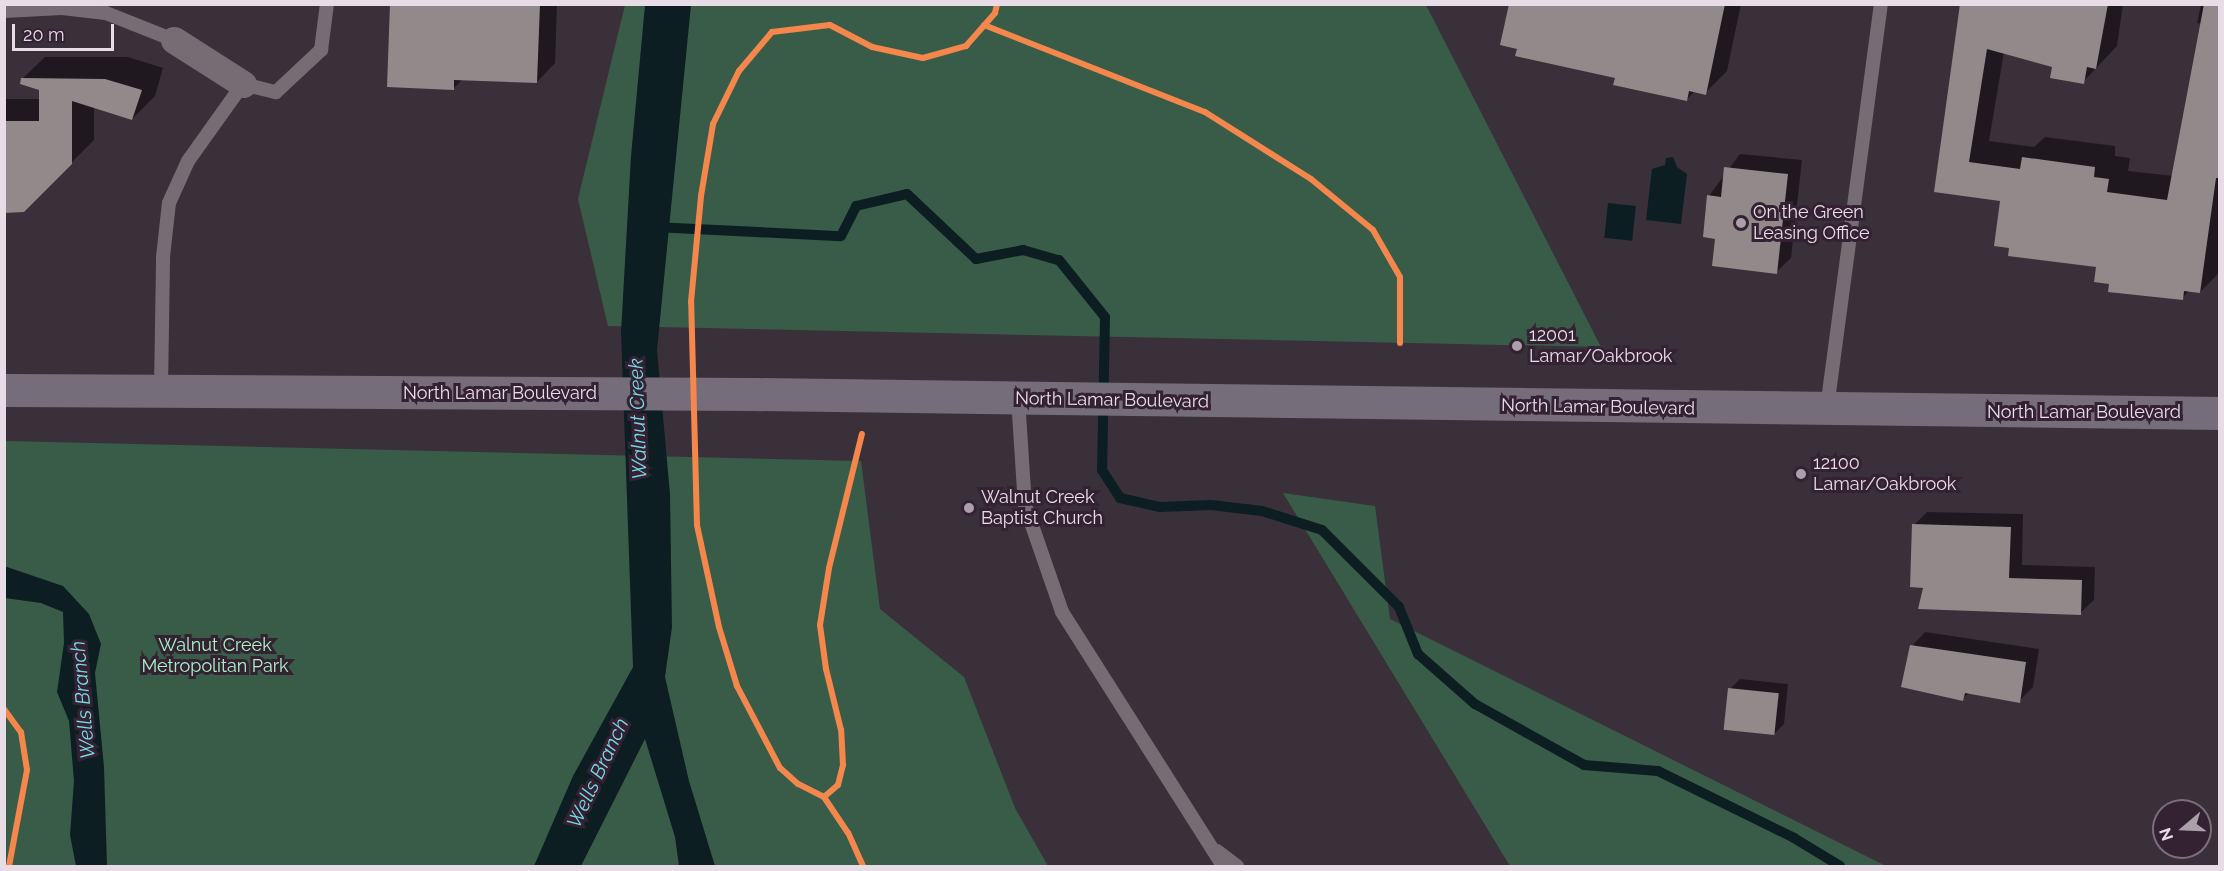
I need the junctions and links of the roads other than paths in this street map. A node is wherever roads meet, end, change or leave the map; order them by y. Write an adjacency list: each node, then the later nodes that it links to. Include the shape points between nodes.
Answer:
1 (327, 4): 5 (lane, via 321,50 276,92)
2 (1881, 4): 9 (lane)
3 (4, 11): 4 (lane, via 62,8 106,13)
4 (174, 40): 5 (street)
5 (243, 84): 6 (lane, via 188,161 169,203 163,257)
6 (161, 389): 7 (main road, North Lamar Boulevard); 8 (main road, North Lamar Boulevard)
7 (4, 390)
8 (1023, 398): 9 (main road, North Lamar Boulevard); 11 (lane, via 1025,505 1062,612)
9 (1827, 410): 10 (main road, North Lamar Boulevard)
10 (2220, 413)
11 (1213, 848): 12 (lane); 13 (lane)
12 (1223, 867)
13 (1238, 867)

